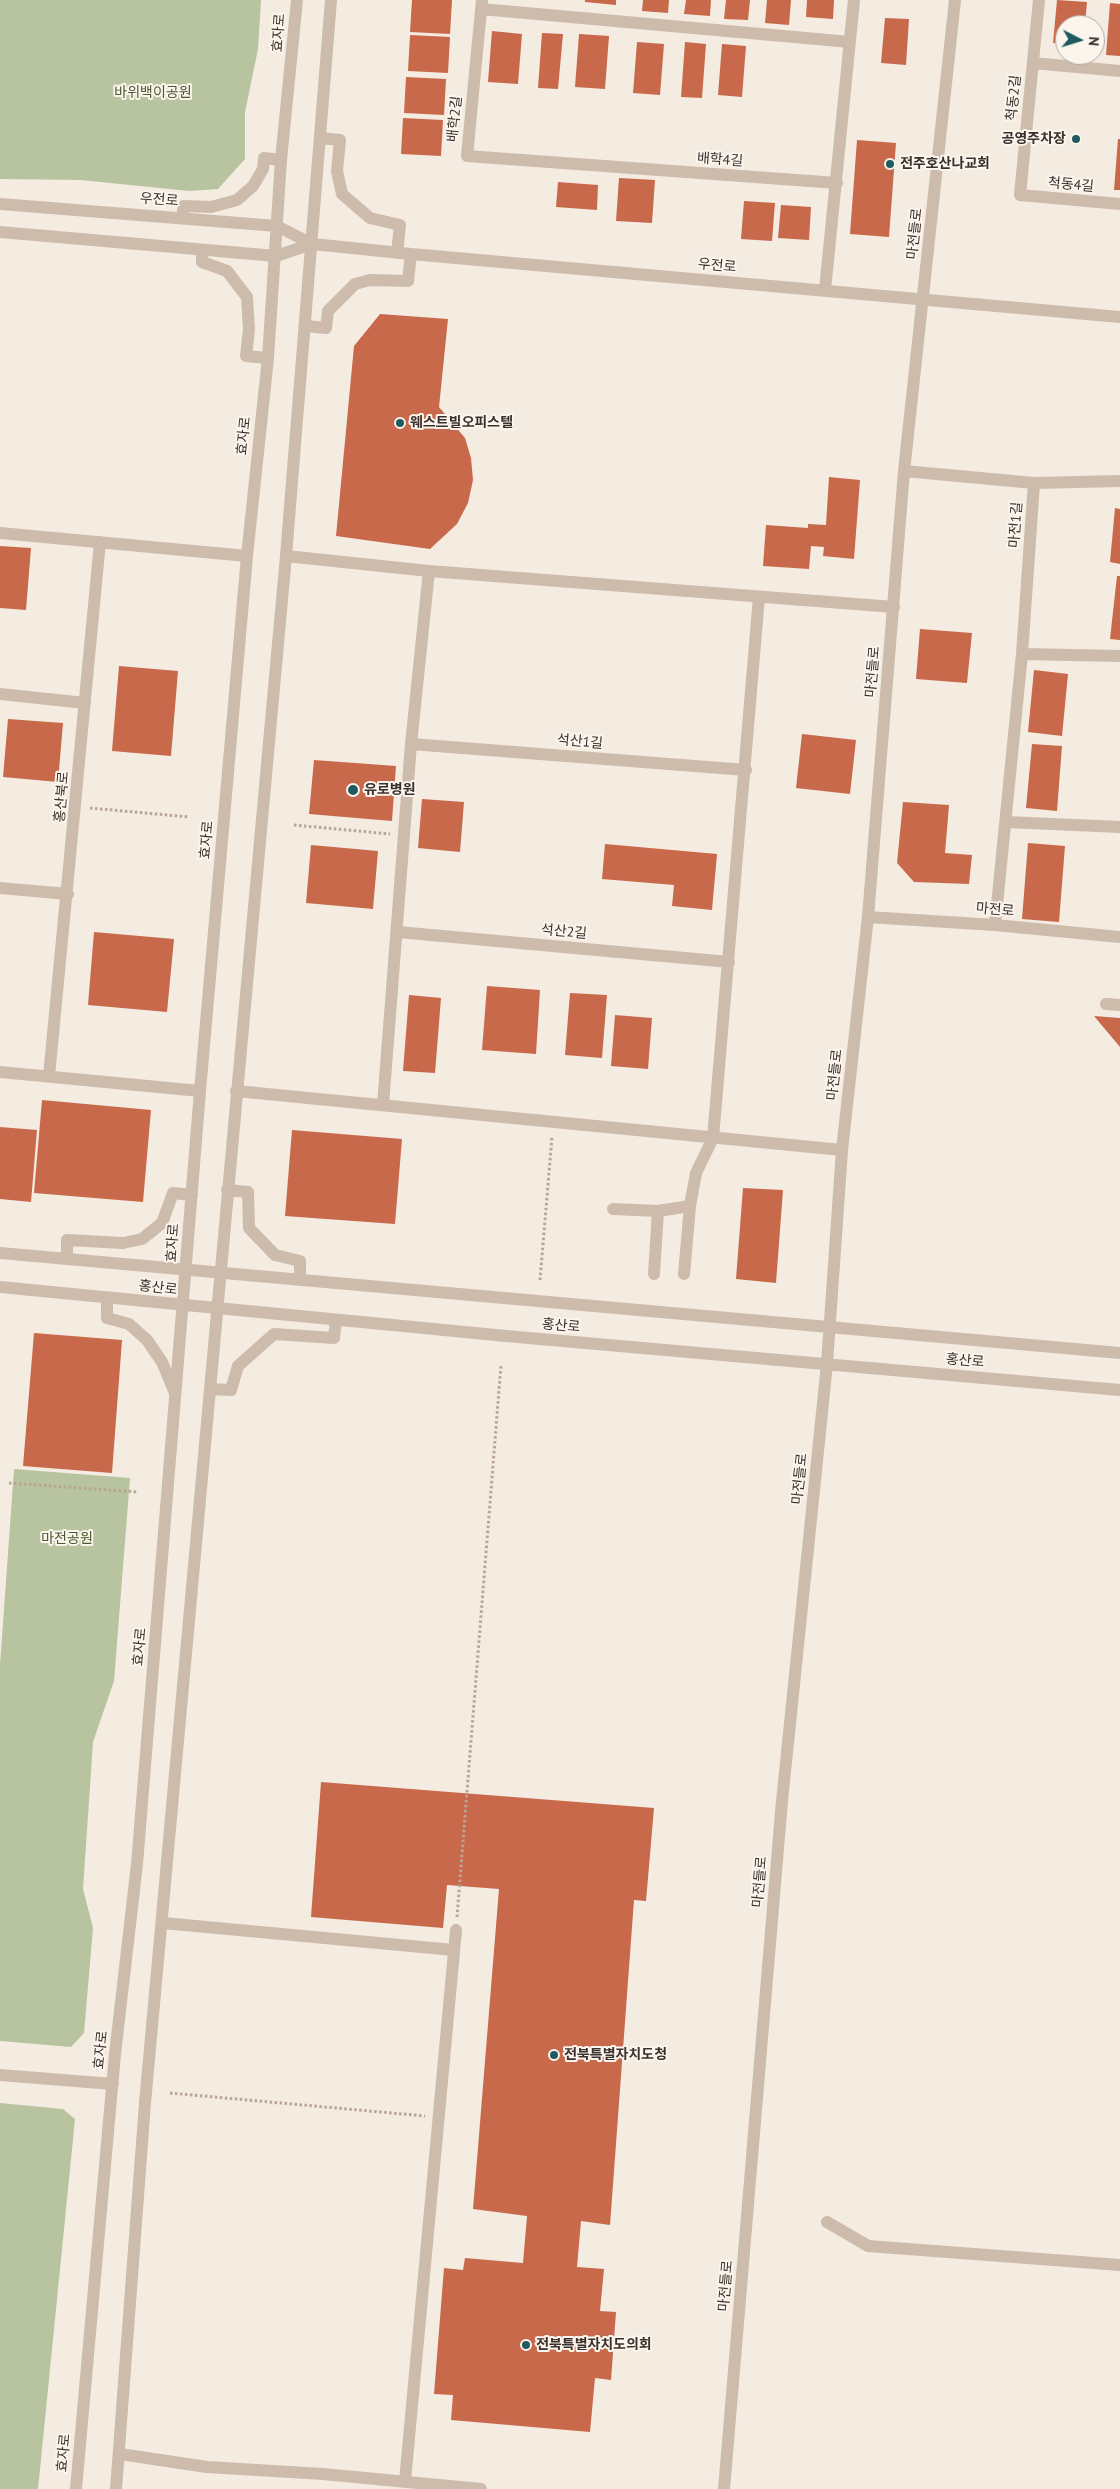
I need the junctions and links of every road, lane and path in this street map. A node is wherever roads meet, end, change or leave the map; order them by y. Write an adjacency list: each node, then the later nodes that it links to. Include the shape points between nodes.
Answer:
1 (297, 0): 11 (street, 효자로)
2 (331, 0): 10 (street)
3 (854, 0): 7 (street)
4 (955, 0): 26 (street, 마전들로)
5 (1039, 0): 8 (street, 척동2길)
6 (482, 4): 7 (street, 배학2길, via 617,21); 12 (street, 배학2길, via 467,156)
7 (850, 42): 13 (street)
8 (1033, 63): 9 (street, 척동2길); 14 (street, 척동2길)
9 (1120, 71)
10 (321, 138): 20 (street); 22 (street, via 340,140 337,171 342,194 370,218 400,225)
11 (281, 160): 17 (street, via 264,158 263,170 253,186 237,200 211,208 184,206); 18 (street, 효자로)
12 (602, 166): 13 (street, 배학4길)
13 (837, 183): 25 (street)
14 (1020, 195): 16 (street, 척동4길)
15 (0, 204): 17 (street, 우전로)
16 (1120, 204)
17 (182, 217): 18 (street, 우전로)
18 (277, 226): 20 (street, 우전로); 24 (street, 효자로)
19 (0, 232): 21 (street, 우전로)
20 (312, 244): 22 (street, 우전로); 24 (street, 우전로); 28 (street)
21 (202, 250): 24 (street, 우전로); 29 (street, via 202,262 227,271 247,297 249,328 246,356)
22 (397, 253): 23 (street, 우전로)
23 (411, 254): 25 (street, 우전로); 28 (street, via 408,282 370,280 354,284 328,311 326,328)
24 (276, 256): 29 (street, 효자로)
25 (825, 290): 26 (street, 우전로)
26 (922, 299): 27 (street, 우전로); 30 (street, 마전들로)
27 (1120, 317)
28 (306, 326): 36 (street)
29 (268, 358): 35 (street, 효자로)
30 (904, 471): 32 (street); 39 (street, 마전들로)
31 (1120, 481): 32 (street)
32 (1034, 483): 40 (street, 마전1길)
33 (0, 532): 34 (street)
34 (100, 542): 35 (street); 43 (street, 홍산북로)
35 (247, 556): 63 (street, 효자로)
36 (286, 556): 37 (street); 64 (street)
37 (429, 571): 38 (street); 44 (street)
38 (760, 597): 39 (street); 45 (street)
39 (894, 607): 54 (street, 마전들로)
40 (1022, 654): 41 (street); 48 (street, 마전1길)
41 (1120, 656)
42 (0, 694): 43 (street)
43 (85, 703): 53 (street, 홍산북로)
44 (411, 744): 45 (street, 석산1길); 51 (street)
45 (746, 770): 58 (street)
46 (88, 808): 47 (path)
47 (188, 817)
48 (1006, 822): 50 (street); 55 (street, 마전1길)
49 (294, 825): 51 (path)
50 (1120, 827)
51 (401, 835): 56 (street)
52 (0, 888): 53 (street)
53 (68, 894): 62 (street, 홍산북로)
54 (868, 917): 55 (street, 마전로); 68 (street, 마전들로)
55 (995, 925): 57 (street, 마전로)
56 (398, 932): 58 (street, 석산2길); 65 (street)
57 (1120, 937)
58 (728, 962): 67 (street)
59 (1106, 1004): 60 (street)
60 (1120, 1005)
61 (0, 1072): 62 (street)
62 (49, 1076): 63 (street)
63 (200, 1091): 70 (street, 효자로)
64 (236, 1091): 65 (street); 69 (street)
65 (383, 1105): 67 (street)
66 (552, 1136): 81 (path)
67 (714, 1138): 68 (street); 71 (street, via 696,1173)
68 (842, 1150): 87 (street, 마전들로)
69 (227, 1190): 77 (street); 80 (street, via 248,1192 249,1228 275,1255 300,1261)
70 (192, 1194): 75 (street, via 173,1193 162,1223 142,1239 123,1243 67,1240); 76 (street, 효자로)
71 (690, 1206): 73 (street); 79 (street)
72 (613, 1209): 73 (street)
73 (658, 1211): 78 (street)
74 (0, 1253): 75 (street, 홍산로)
75 (67, 1259): 76 (street, 홍산로)
76 (186, 1271): 77 (street, 홍산로); 84 (street, 효자로)
77 (220, 1274): 80 (street, 홍산로); 85 (street)
78 (654, 1274)
79 (684, 1274)
80 (300, 1280): 87 (street, 홍산로)
81 (540, 1280)
82 (0, 1287): 83 (street, 홍산로)
83 (107, 1298): 84 (street, 홍산로); 93 (street, via 107,1318 129,1324 147,1340 162,1362)
84 (184, 1306): 85 (street, 홍산로); 93 (street, 효자로)
85 (217, 1310): 86 (street, 홍산로); 91 (street)
86 (336, 1320): 89 (street, 홍산로); 91 (street, via 334,1338 274,1334 238,1366 231,1390)
87 (830, 1328): 88 (street, 홍산로); 89 (street, 마전들로)
88 (1120, 1354)
89 (827, 1364): 92 (street, 홍산로); 110 (street, 마전들로, via 782,1801)
90 (501, 1365): 97 (path)
91 (211, 1389): 96 (street)
92 (1120, 1390)
93 (176, 1395): 100 (street, 효자로, via 137,1864)
94 (9, 1483): 95 (path)
95 (138, 1492)
96 (163, 1923): 98 (street); 105 (street)
97 (456, 1930): 98 (street)
98 (454, 1950): 102 (street)
99 (0, 2075): 100 (street)
100 (113, 2084): 107 (street, 효자로)
101 (170, 2092): 102 (path)
102 (438, 2118): 106 (street)
103 (827, 2222): 104 (street, via 868,2246)
104 (1120, 2266)
105 (120, 2454): 106 (street, via 207,2467); 108 (street)
106 (405, 2480): 109 (street)
107 (76, 2489)
108 (116, 2489)
109 (482, 2489)
110 (724, 2489)

